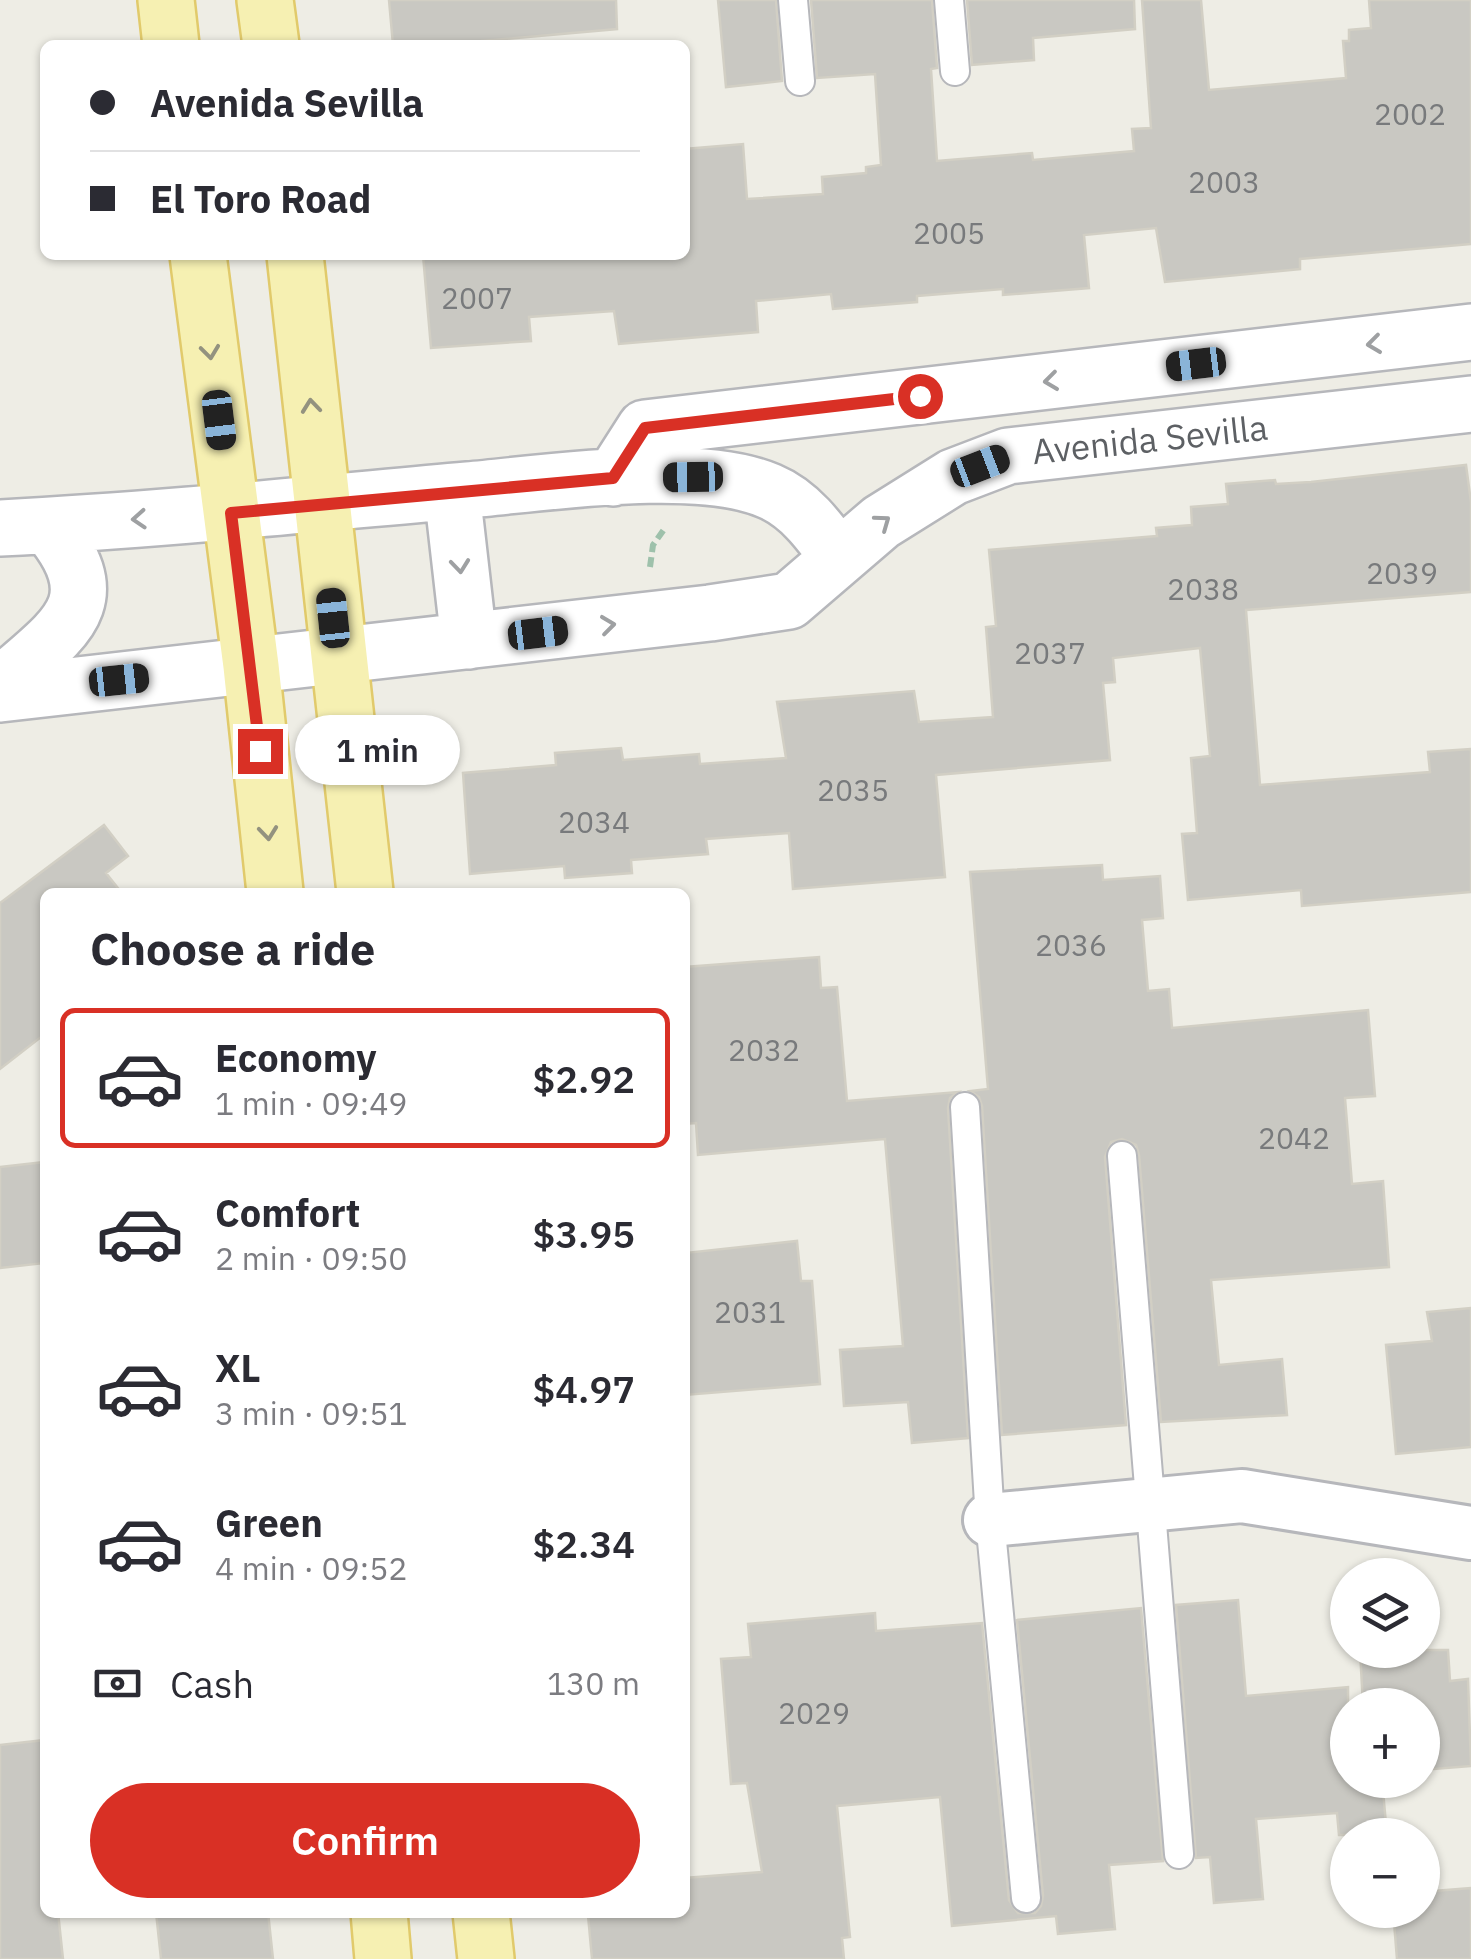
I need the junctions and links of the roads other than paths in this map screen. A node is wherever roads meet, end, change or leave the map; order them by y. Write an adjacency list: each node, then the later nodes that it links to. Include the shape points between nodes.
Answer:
1 (166, 0): 5 (main road)
2 (265, 0): 6 (main road)
3 (793, 0): 8 (lane)
4 (950, 0): 7 (lane)
5 (170, 40)
6 (270, 40)
7 (955, 70)
8 (800, 82)
9 (199, 260): 16 (main road, one-way to 16)
10 (296, 260): 15 (main road, one-way to 10)
11 (1471, 332): 13 (street, Avenida Sevilla, one-way to 13, via 645,428)
12 (1471, 404): 18 (street, Avenida Sevilla, one-way to 12, via 881,522 953,477 1008,456)
13 (613, 478): 14 (street); 18 (street, via 724,478 770,491 809,518)
14 (452, 492): 15 (street); 19 (street, one-way to 19)
15 (322, 503): 16 (street); 20 (main road)
16 (231, 513): 17 (street, one-way to 17); 21 (main road)
17 (24, 527): 22 (street, via 71,553 80,587 70,622)
18 (839, 558): 19 (street, Avenida Sevilla, one-way to 18, via 789,600)
19 (469, 641): 20 (street, Avenida Sevilla)
20 (337, 656): 21 (street, Avenida Sevilla); 25 (main road)
21 (250, 666): 23 (street); 24 (main road, one-way to 24)
22 (0, 686)
23 (0, 694)
24 (275, 888)
25 (364, 888)
26 (965, 1108): 29 (lane)
27 (1122, 1156): 28 (lane)
28 (1151, 1506): 29 (street); 30 (street, via 1242,1496); 31 (lane)
29 (990, 1520): 32 (lane)
30 (1471, 1533)
31 (1179, 1854)
32 (1026, 1898)
33 (380, 1918): 35 (main road)
34 (482, 1918): 36 (main road)
35 (383, 1959)
36 (486, 1959)

